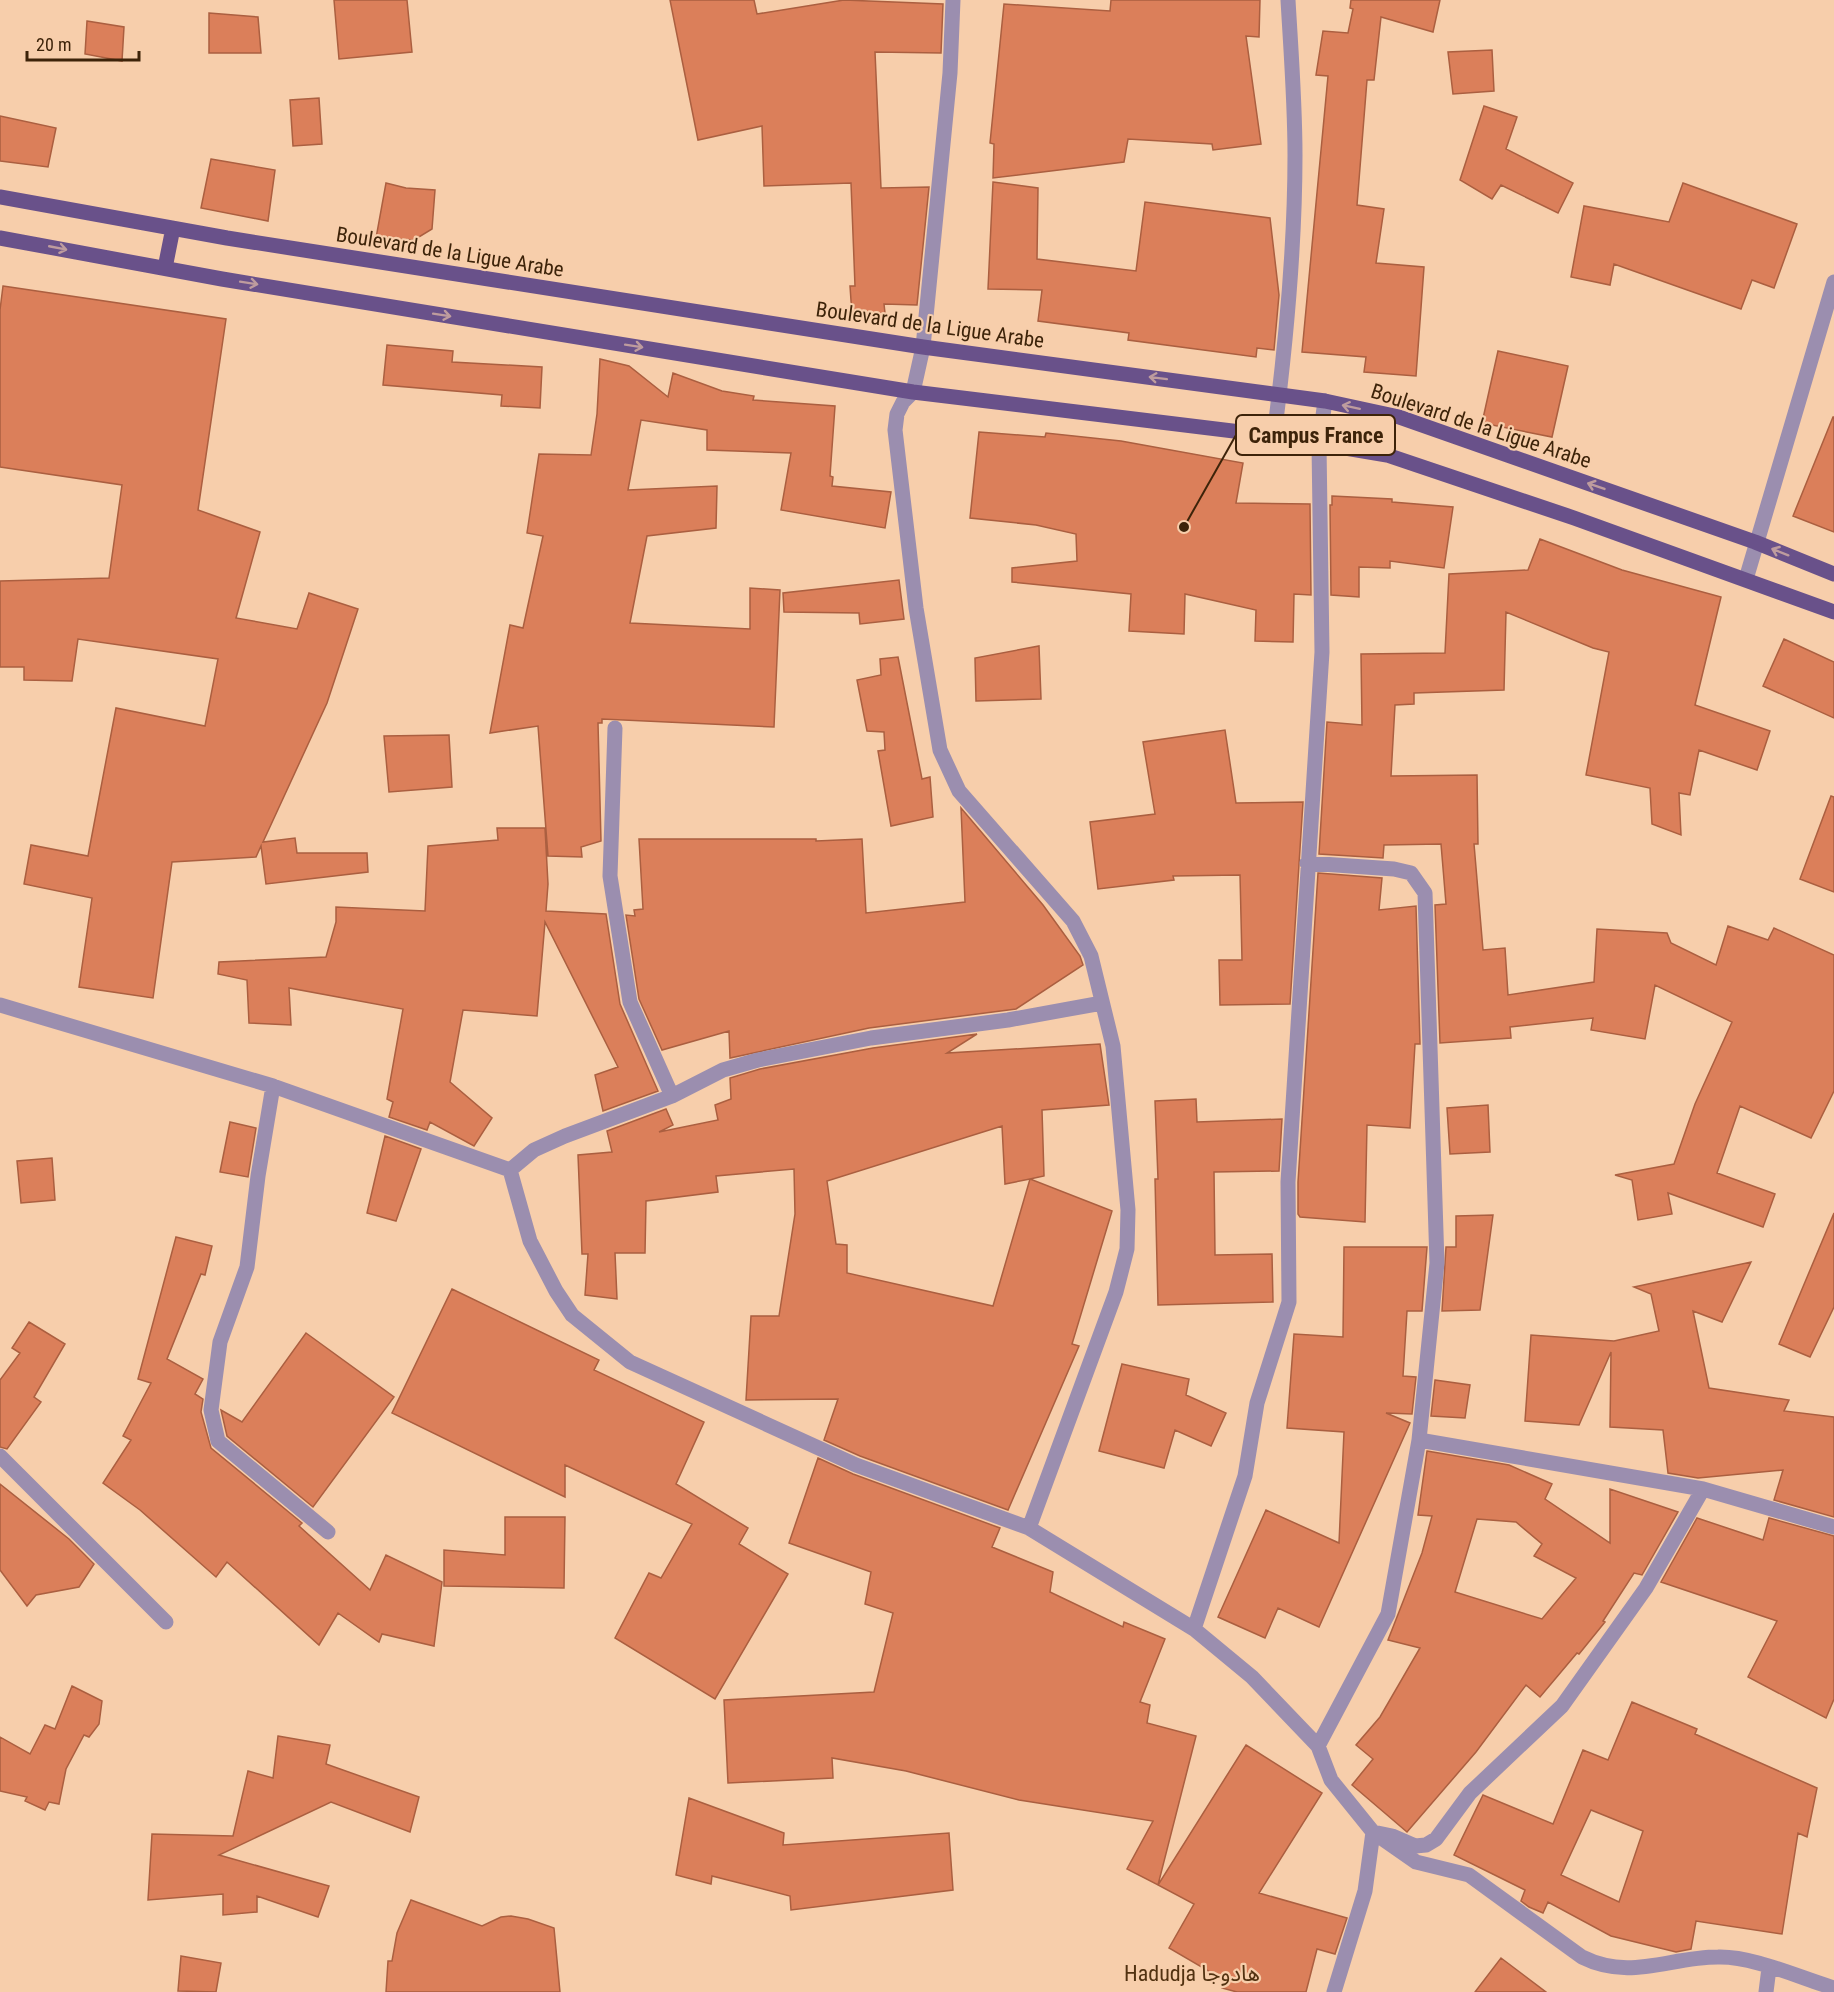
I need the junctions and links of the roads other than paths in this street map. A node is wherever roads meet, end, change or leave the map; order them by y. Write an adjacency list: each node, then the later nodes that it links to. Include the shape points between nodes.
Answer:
1 (953, 0): 8 (street, via 950,74)
2 (1288, 0): 10 (street, via 1294,93 1294,197)
3 (0, 197): 4 (main road, Boulevard de la Ligue Arabe)
4 (173, 228): 6 (main road); 8 (main road, Boulevard de la Ligue Arabe)
5 (0, 238): 6 (main road, one-way to 6)
6 (165, 268): 9 (main road, one-way to 9)
7 (1834, 282): 14 (street)
8 (923, 347): 9 (street); 10 (main road, Boulevard de la Ligue Arabe, one-way to 8)
9 (913, 392): 12 (main road); 20 (street, via 897,414 895,430 916,608 940,750 959,791 1073,921 1091,956)
10 (1280, 393): 11 (main road, Boulevard de la Ligue Arabe); 12 (street)
11 (1325, 401): 13 (street); 14 (main road, Boulevard de la Ligue Arabe, one-way to 11, via 1399,417)
12 (1274, 436): 13 (main road)
13 (1319, 445): 16 (main road, via 1387,455); 19 (street, via 1322,652)
14 (1755, 542): 15 (main road, Boulevard de la Ligue Arabe, one-way to 14); 16 (street)
15 (1834, 574)
16 (1746, 579): 17 (main road)
17 (1834, 612)
18 (615, 728): 23 (street, via 610,876 630,1002)
19 (1307, 863): 25 (street, via 1411,873 1425,893 1437,1263); 32 (street, via 1288,1182 1289,1302 1257,1403 1245,1476)
20 (1102, 1003): 23 (street, via 871,1038 758,1060 723,1070); 29 (street, via 1113,1046 1120,1115 1128,1210 1126,1249 1116,1292)
21 (0, 1005): 22 (street)
22 (273, 1086): 24 (street); 30 (street, via 247,1267 220,1342 211,1410 218,1441)
23 (672, 1096): 24 (street, via 534,1150)
24 (510, 1170): 29 (street, via 530,1241 556,1290 572,1315 630,1362 856,1465)
25 (1419, 1440): 27 (street); 33 (street, via 1388,1614)
26 (0, 1456): 31 (street)
27 (1703, 1489): 28 (street); 34 (street, via 1646,1588 1562,1706 1470,1793 1436,1839 1415,1846)
28 (1834, 1527)
29 (1029, 1528): 32 (street)
30 (328, 1532)
31 (166, 1622)
32 (1194, 1629): 33 (street, via 1252,1677)
33 (1318, 1746): 34 (street, via 1331,1780)
34 (1373, 1832): 35 (street, via 1416,1862 1469,1875 1582,1958 1599,1966 1624,1970 1718,1957); 37 (street, via 1365,1891)
35 (1769, 1968): 36 (street); 38 (street)
36 (1834, 1988)
37 (1334, 1992)
38 (1766, 1992)

